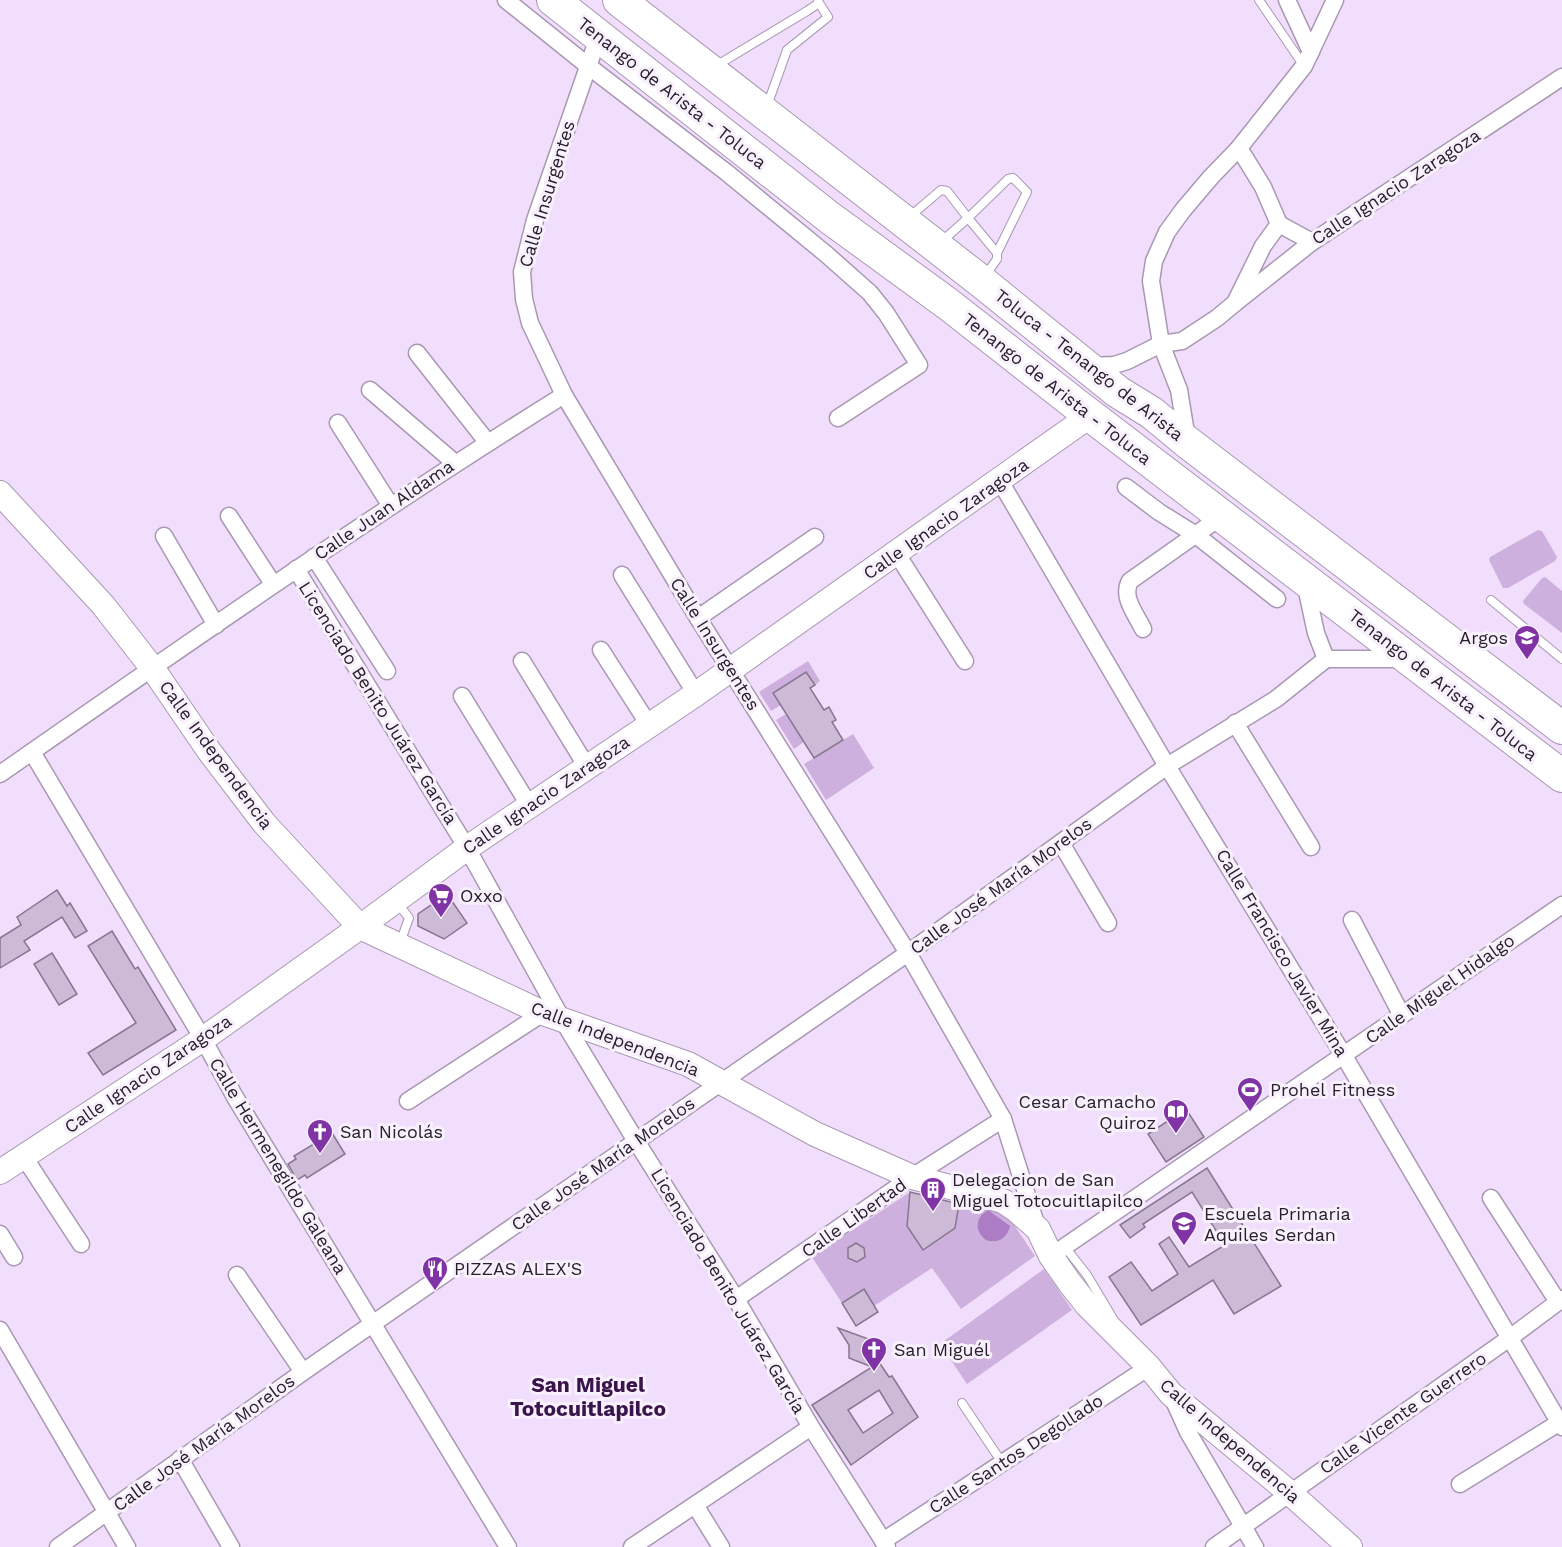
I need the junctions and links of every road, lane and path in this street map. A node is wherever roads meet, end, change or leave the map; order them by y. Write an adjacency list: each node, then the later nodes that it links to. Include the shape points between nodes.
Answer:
1 (506, 0): 10 (street)
2 (553, 0): 8 (highway, Tenango de Arista - Toluca)
3 (619, 0): 11 (highway, Toluca - Tenango de Arista)
4 (1259, 0): 9 (lane)
5 (1287, 0): 9 (street)
6 (1335, 0): 9 (street)
7 (818, 1): 11 (lane); 13 (lane, via 828,17 787,50)
8 (599, 35): 10 (street, Calle Insurgentes); 28 (highway, Tenango de Arista - Toluca, via 830,218)
9 (1308, 59): 14 (street)
10 (587, 65): 27 (street, Calle Insurgentes, via 535,220 522,272 530,323); 29 (street, via 826,254 870,293 886,313 919,365)
11 (709, 70): 13 (highway, Toluca - Tenango de Arista)
12 (1562, 77): 18 (street, Calle Ignacio Zaragoza)
13 (764, 113): 16 (highway, Toluca - Tenango de Arista)
14 (1239, 148): 17 (street, via 1263,187); 23 (street, via 1183,210 1167,232 1154,261 1151,281)
15 (968, 218): 16 (lane, via 947,191 941,189); 19 (lane); 20 (lane); 20 (lane, via 1010,177 1025,188 1026,195)
16 (904, 223): 19 (highway, Toluca - Tenango de Arista)
17 (1279, 224): 18 (street); 22 (street, Calle Ignacio Zaragoza, via 1263,246)
18 (1312, 242): 22 (street, Calle Ignacio Zaragoza)
19 (935, 247): 21 (highway, Toluca - Tenango de Arista)
20 (997, 253): 21 (lane)
21 (982, 282): 25 (highway, Toluca - Tenango de Arista)
22 (1235, 303): 23 (street, Calle Ignacio Zaragoza, via 1182,341)
23 (1161, 344): 25 (street, Calle Ignacio Zaragoza, via 1114,365); 31 (street, via 1179,390)
24 (417, 353): 32 (street)
25 (1088, 366): 31 (highway, Toluca - Tenango de Arista)
26 (370, 390): 33 (street)
27 (564, 395): 32 (street, Calle Juan Aldama); 51 (street, Calle Insurgentes)
28 (1091, 415): 34 (street, Calle Ignacio Zaragoza); 39 (highway, Tenango de Arista - Toluca)
29 (838, 418)
30 (338, 423): 37 (street)
31 (1187, 442): 67 (highway, Toluca - Tenango de Arista)
32 (488, 443): 33 (street, Calle Juan Aldama)
33 (455, 463): 37 (street, Calle Juan Aldama)
34 (1000, 481): 43 (street, Calle Ignacio Zaragoza); 69 (street, Calle Francisco Javier Mina)
35 (1126, 487): 40 (street)
36 (0, 493): 60 (street, Calle Independencia, via 103,605)
37 (391, 506): 44 (street, Calle Juan Aldama)
38 (229, 516): 48 (street)
39 (1222, 516): 40 (street); 47 (highway, Tenango de Arista - Toluca)
40 (1196, 535): 49 (street); 53 (street, via 1130,581 1126,588)
41 (164, 536): 52 (street)
42 (815, 537): 51 (street)
43 (897, 554): 58 (street); 61 (street, Calle Ignacio Zaragoza)
44 (314, 557): 45 (street, Calle Juan Aldama); 62 (street)
45 (296, 569): 48 (street, Calle Juan Aldama); 76 (street, Licenciado Benito Juárez García)
46 (622, 575): 63 (street)
47 (1305, 579): 55 (highway, Tenango de Arista - Toluca); 57 (street)
48 (273, 584): 52 (street, Calle Juan Aldama)
49 (1277, 598)
50 (1491, 600): 56 (lane)
51 (698, 618): 61 (street, Calle Insurgentes)
52 (216, 625): 60 (street, Calle Juan Aldama)
53 (1143, 629)
54 (601, 650): 66 (street)
55 (1409, 659): 57 (street); 72 (highway, Tenango de Arista - Toluca)
56 (1562, 659)
57 (1326, 660): 65 (street, Calle José María Morelos, via 1276,699)
58 (965, 661)
59 (522, 662): 70 (street)
60 (153, 669): 68 (street, Calle Juan Aldama); 81 (street, Calle Independencia, via 264,823)
61 (731, 670): 63 (street, Calle Ignacio Zaragoza); 83 (street, Calle Insurgentes)
62 (387, 671)
63 (696, 694): 66 (street, Calle Ignacio Zaragoza)
64 (462, 696): 73 (street)
65 (1235, 723): 69 (street, Calle José María Morelos); 75 (street)
66 (649, 725): 70 (street, Calle Ignacio Zaragoza)
67 (1562, 728)
68 (32, 752): 71 (street, Calle Juan Aldama); 86 (street, Calle Hermenegildo Galeana)
69 (1167, 766): 74 (street, Calle José María Morelos); 87 (street, Calle Francisco Javier Mina)
70 (587, 767): 73 (street, Calle Ignacio Zaragoza)
71 (0, 774)
72 (1562, 776)
73 (529, 805): 76 (street, Calle Ignacio Zaragoza)
74 (1061, 843): 80 (street); 83 (street, Calle José María Morelos)
75 (1311, 847)
76 (467, 848): 77 (street, Calle Ignacio Zaragoza); 85 (street, Licenciado Benito Juárez García)
77 (396, 901): 81 (street, Calle Ignacio Zaragoza); 82 (lane, via 408,918)
78 (1562, 905): 84 (street, Calle Miguel Hidalgo)
79 (1352, 920): 84 (street)
80 (1108, 923)
81 (360, 927): 82 (street, Calle Independencia); 86 (street, Calle Ignacio Zaragoza)
82 (399, 946): 85 (street, Calle Independencia)
83 (908, 953): 88 (street, Calle José María Morelos); 90 (street, Calle Insurgentes)
84 (1401, 1014): 87 (street, Calle Miguel Hidalgo)
85 (552, 1016): 88 (street, Calle Independencia, via 688,1064); 89 (street); 91 (street, Licenciado Benito Juárez García)
86 (203, 1039): 92 (street, Calle Ignacio Zaragoza); 104 (street, Calle Hermenegildo Galeana)
87 (1344, 1056): 99 (street, Calle Miguel Hidalgo); 106 (street, Calle Francisco Javier Mina)
88 (721, 1082): 91 (street, Calle José María Morelos); 94 (street, Calle Independencia, via 815,1134)
89 (408, 1101)
90 (1003, 1119): 94 (street, Calle Libertad); 96 (street, Calle Insurgentes)
91 (636, 1141): 102 (street, Licenciado Benito Juárez García); 104 (street, Calle José María Morelos)
92 (24, 1157): 93 (street, Calle Ignacio Zaragoza); 98 (street)
93 (0, 1172)
94 (912, 1177): 96 (street, Calle Independencia, via 1003,1201); 102 (street, Calle Libertad)
95 (1491, 1198): 103 (street)
96 (1038, 1229): 99 (street, Calle Independencia)
97 (0, 1234): 100 (street)
98 (81, 1244)
99 (1058, 1252): 107 (street, Calle Independencia, via 1069,1282)
100 (14, 1257)
101 (237, 1275): 108 (street)
102 (736, 1299): 112 (street, Licenciado Benito Juárez García)
103 (1560, 1300): 106 (street, Calle Vicente Guerrero)
104 (372, 1324): 108 (street, Calle José María Morelos); 124 (street, Calle Hermenegildo Galeana)
105 (0, 1330): 118 (street)
106 (1511, 1337): 111 (street, Calle Francisco Javier Mina); 116 (street, Calle Vicente Guerrero)
107 (1149, 1367): 109 (street, Calle Independencia); 114 (street, Calle Santos Degollado)
108 (303, 1372): 113 (street, Calle José María Morelos)
109 (1171, 1394): 116 (street, Calle Independencia); 119 (street, via 1188,1432)
110 (962, 1402): 114 (lane)
111 (1561, 1425): 115 (street)
112 (811, 1427): 117 (street); 120 (street, Licenciado Benito Juárez García)
113 (180, 1458): 118 (street, Calle José María Morelos); 123 (street)
114 (1003, 1464): 120 (street, Calle Santos Degollado)
115 (1460, 1484)
116 (1290, 1493): 119 (street, Calle Vicente Guerrero); 129 (street, Calle Independencia)
117 (694, 1505): 125 (street); 126 (street)
118 (106, 1513): 121 (street, Calle José María Morelos); 122 (street)
119 (1243, 1527): 127 (street, Calle Vicente Guerrero); 128 (street)
120 (885, 1544)
121 (58, 1547)
122 (127, 1547)
123 (231, 1547)
124 (508, 1547)
125 (632, 1547)
126 (721, 1547)
127 (1214, 1547)
128 (1255, 1547)
129 (1350, 1547)

